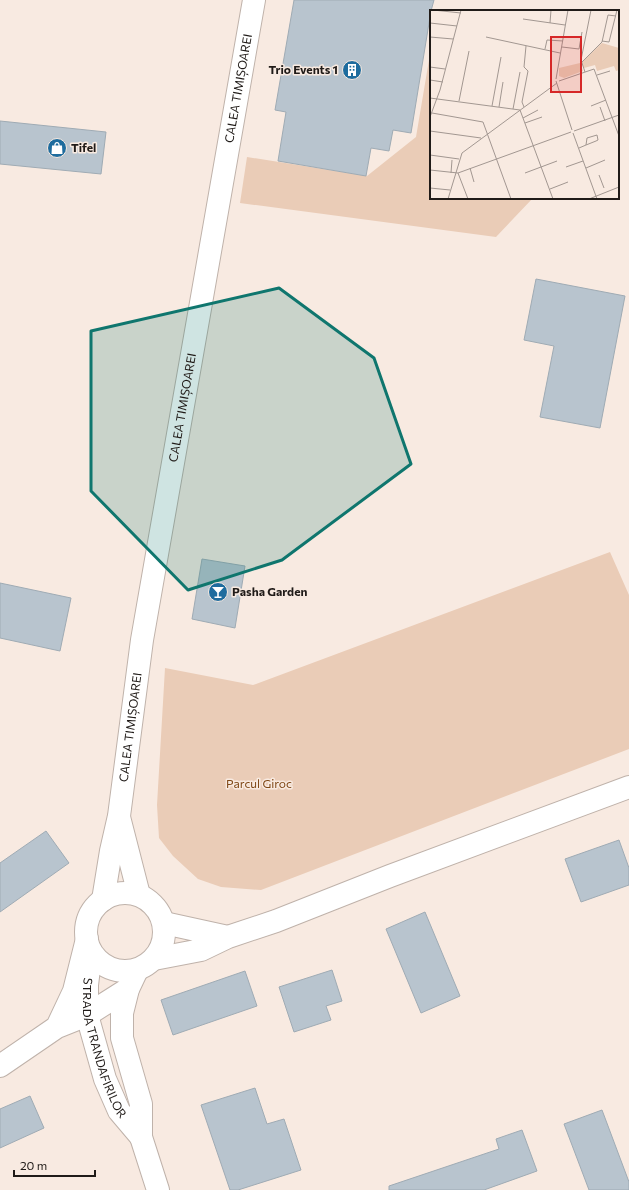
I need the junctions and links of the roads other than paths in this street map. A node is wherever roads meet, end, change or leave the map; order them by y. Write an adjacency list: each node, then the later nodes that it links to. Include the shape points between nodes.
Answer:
1 (254, 0): 3 (main road, CALEA TIMIȘOAREI, via 142,640)
2 (629, 787): 7 (main road)
3 (118, 816): 4 (main road, CALEA TIMIȘOAREI); 5 (main road, CALEA TIMIȘOAREI)
4 (139, 895): 5 (main road, via 114,894); 6 (main road, via 151,902)
5 (103, 900): 8 (main road, via 94,907 89,917)
6 (164, 923): 7 (main road); 9 (main road, via 165,936 162,948)
7 (228, 937): 9 (main road, via 201,950)
8 (89, 946): 9 (main road, via 100,962 111,969 124,972); 11 (main road, STRADA TRANDAFIRILOR); 12 (main road, via 74,991)
9 (146, 964): 10 (main road, STRADA TRANDAFIRILOR)
10 (128, 989): 11 (main road); 14 (main road, STRADA TRANDAFIRILOR, via 122,1013 122,1038 141,1104)
11 (87, 1015): 12 (main road); 14 (main road, STRADA TRANDAFIRILOR, via 105,1079 118,1111)
12 (57, 1026): 13 (main road)
13 (0, 1066)
14 (141, 1138): 15 (main road, STRADA TRANDAFIRILOR)
15 (158, 1190)

